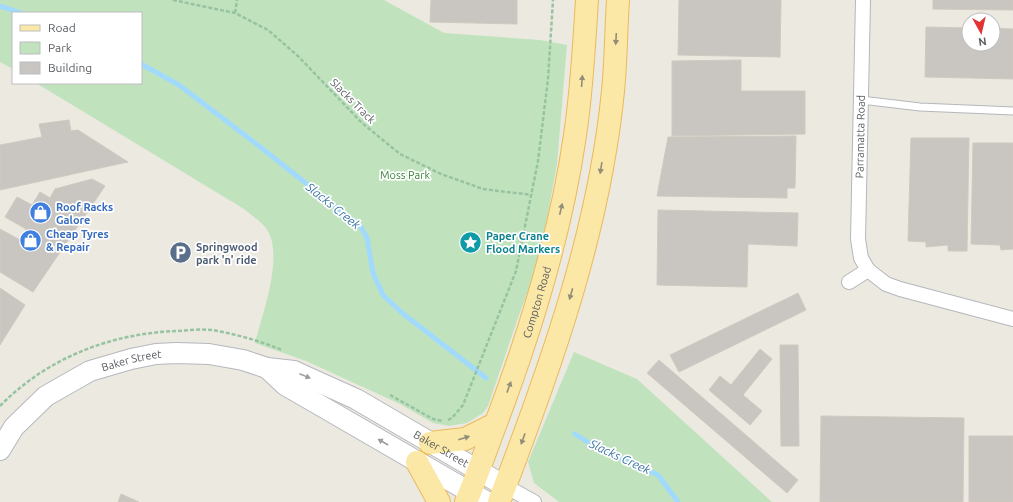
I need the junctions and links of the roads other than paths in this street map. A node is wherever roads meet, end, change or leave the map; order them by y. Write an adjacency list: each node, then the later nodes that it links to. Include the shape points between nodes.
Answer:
1 (587, 0): 10 (main road, Compton Road, one-way to 1, via 532,322 563,203 582,85)
2 (618, 0): 16 (main road, one-way to 16, via 613,91 600,177 590,221 555,350)
3 (863, 0): 4 (street, Parramatta Road)
4 (861, 100): 5 (lane, via 920,107); 6 (street, Parramatta Road, via 858,239 861,258)
5 (1013, 111)
6 (868, 270): 7 (street); 8 (street, Parramatta Road, via 886,284)
7 (849, 282)
8 (1013, 319)
9 (267, 368): 11 (street, Baker Street, via 243,360 202,353 156,354 131,359 90,371 46,396); 12 (street, Baker Street, one-way to 12, via 294,372 316,380); 14 (street, Baker Street, one-way to 9, via 285,385)
10 (495, 424): 12 (main road, one-way to 10, via 465,439); 15 (main road, Compton Road)
11 (7, 430): 13 (street, Baker Street)
12 (430, 443): 15 (street, Baker Street)
13 (0, 450)
14 (417, 462): 17 (street, Baker Street); 18 (main road)
15 (478, 471): 16 (street, Baker Street); 17 (main road, Compton Road)
16 (502, 494): 19 (street)
17 (474, 499)
18 (439, 502)
19 (534, 502)

